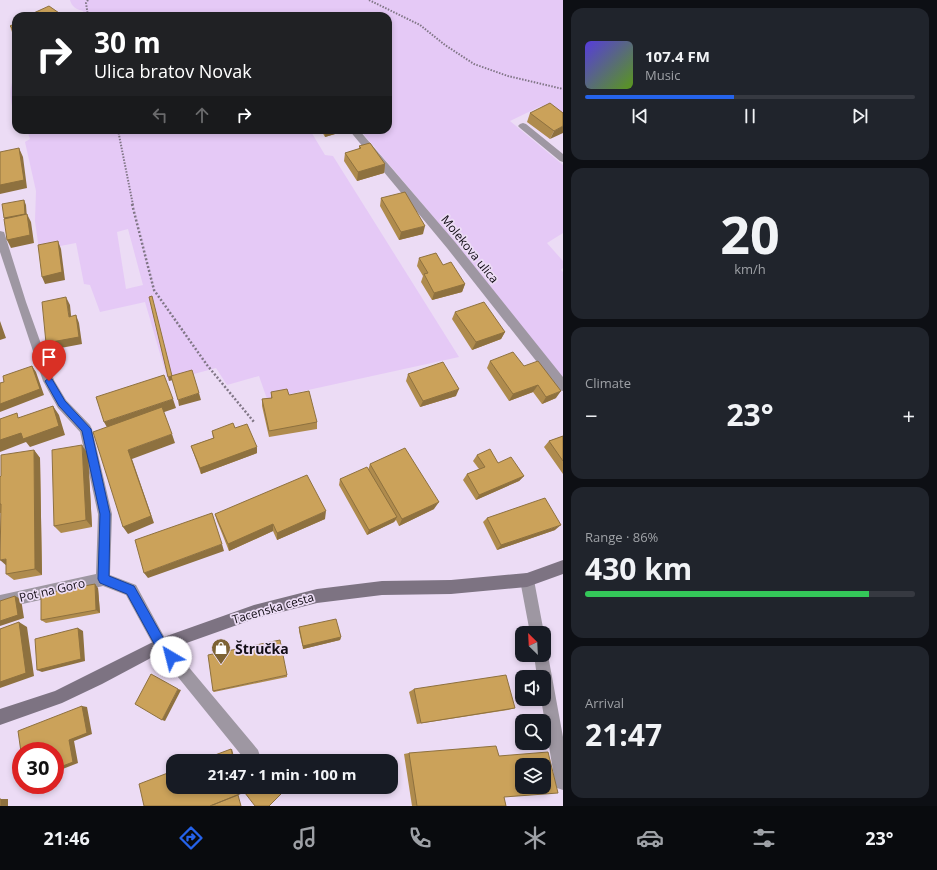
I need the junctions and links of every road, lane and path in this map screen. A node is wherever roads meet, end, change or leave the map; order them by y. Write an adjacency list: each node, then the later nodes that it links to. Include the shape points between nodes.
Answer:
1 (88, 0): 3 (path)
2 (369, 0): 4 (path, via 420,25 474,64 508,76)
3 (87, 12)
4 (563, 89)
5 (523, 126): 8 (street)
6 (119, 134): 11 (path, via 129,190 154,290 207,365)
7 (357, 134): 10 (street, Molekova ulica)
8 (563, 159)
9 (0, 236): 13 (street, via 49,381 62,404 86,429 105,514)
10 (563, 386)
11 (254, 422)
12 (563, 567): 14 (main road, Tacenska cesta)
13 (103, 579): 15 (street, Pot na Goro); 17 (street, via 131,590)
14 (527, 580): 16 (street); 17 (main road, Tacenska cesta, via 451,587 382,588 317,596 254,612)
15 (0, 602)
16 (536, 626)
17 (161, 645): 19 (main road, Tacenska cesta, via 57,698); 20 (street)
18 (542, 662): 21 (street)
19 (0, 717)
20 (250, 754)
21 (563, 782)

